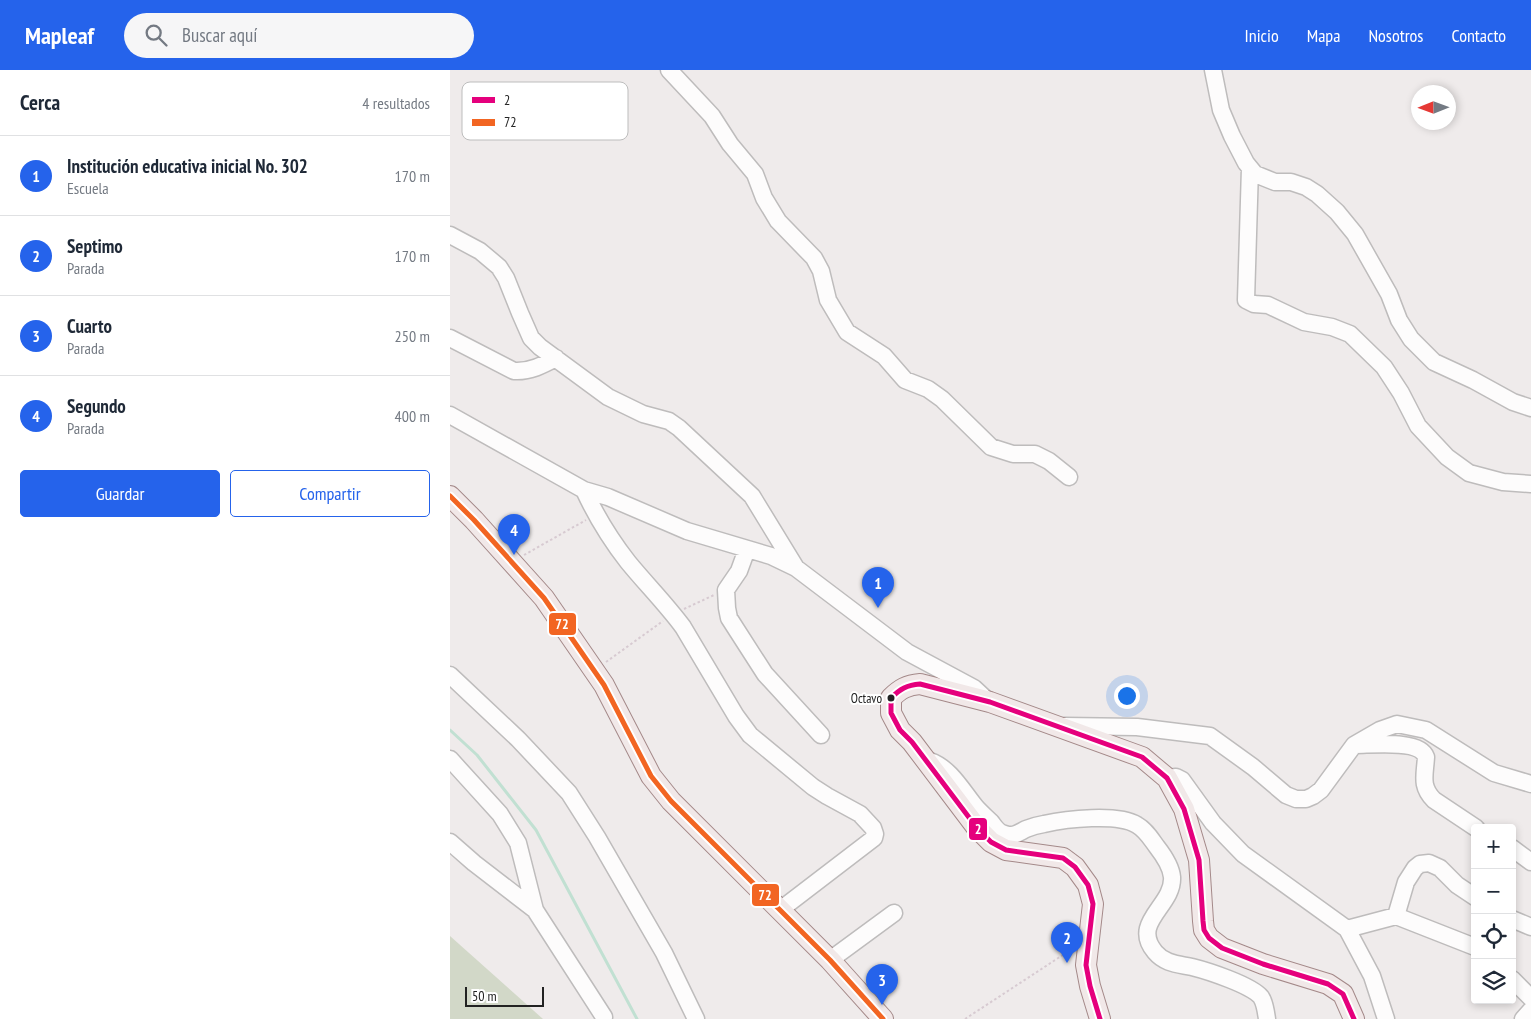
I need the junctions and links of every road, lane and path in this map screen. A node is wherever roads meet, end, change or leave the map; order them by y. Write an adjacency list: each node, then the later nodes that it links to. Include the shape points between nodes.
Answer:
1 (669, 70): 9 (street, via 712,116 755,174 778,221 814,258 828,300 847,332 884,356 905,380 942,398 991,447 1013,454 1035,454 1049,460)
2 (1213, 70): 3 (street, via 1221,110)
3 (1250, 168): 7 (street, via 1255,174 1275,182 1291,182 1306,187 1337,212 1355,234 1411,339 1434,362); 10 (street, via 1246,300 1268,305 1316,326 1332,327 1350,334 1384,366 1418,426 1447,457 1470,473 1503,482)
4 (450, 235): 6 (street, via 480,251 499,267 531,338)
5 (450, 338): 6 (street, via 514,371 530,370)
6 (556, 358): 16 (street, via 608,397 679,428 752,496)
7 (1531, 408)
8 (450, 415): 11 (street)
9 (1069, 477)
10 (1531, 484)
11 (584, 490): 13 (street); 14 (street, via 687,531)
12 (450, 496): 15 (main road)
13 (596, 515): 15 (path); 18 (street, via 628,562)
14 (747, 549): 16 (street); 17 (street, via 739,571)
15 (512, 562): 19 (main road, via 544,598)
16 (796, 568): 21 (street, via 907,652 974,688)
17 (726, 590): 18 (path); 23 (street, via 729,618 765,674)
18 (673, 614): 19 (path); 35 (street, via 750,735 826,796 860,814 873,828 874,838)
19 (594, 670): 35 (main road, via 651,776 671,802)
20 (450, 675): 48 (street, via 569,793 664,953)
21 (990, 702): 22 (main road); 26 (main road, via 920,684 909,684 900,689 891,698 891,714 900,730)
22 (1052, 725): 24 (street, via 1137,728 1210,736 1296,800 1306,799 1321,790); 27 (main road, via 1142,757)
23 (821, 735)
24 (1354, 745): 28 (street, via 1396,724 1426,730 1494,773); 29 (street, via 1402,744 1421,750 1426,757 1424,786 1428,794)
25 (450, 759): 34 (street, via 500,814 518,843)
26 (926, 759): 41 (main road, via 991,842 1006,850 1063,858 1076,867 1088,885 1092,904); 52 (street, via 939,764 1001,833 1012,836 1044,824 1085,819 1125,820 1138,825 1163,854 1172,879 1168,893 1147,928 1148,942 1164,960 1210,972 1255,992 1263,999)
27 (1167, 778): 40 (street, via 1182,780 1213,823 1244,854); 53 (main road, via 1184,809 1199,860 1204,930 1209,938 1222,948 1262,964 1328,984 1343,994)
28 (1531, 784)
29 (1471, 825)
30 (450, 842): 34 (street)
31 (1516, 851): 32 (street)
32 (1531, 862)
33 (1471, 894): 37 (street, via 1440,868 1425,862 1415,868 1406,882)
34 (535, 910): 47 (street)
35 (780, 910): 43 (main road)
36 (894, 913): 43 (street)
37 (1396, 916): 40 (street); 42 (street)
38 (1516, 921): 39 (street)
39 (1531, 927)
40 (1347, 929): 54 (street, via 1372,976)
41 (1088, 938): 50 (path); 51 (main road, via 1086,965)
42 (1471, 945)
43 (830, 960): 49 (main road)
44 (1516, 983): 45 (street)
45 (1531, 998)
46 (1531, 1010): 55 (street)
47 (604, 1017)
48 (696, 1019)
49 (882, 1019)
50 (965, 1019)
51 (1100, 1019)
52 (1267, 1019)
53 (1354, 1019)
54 (1386, 1019)
55 (1523, 1019)

